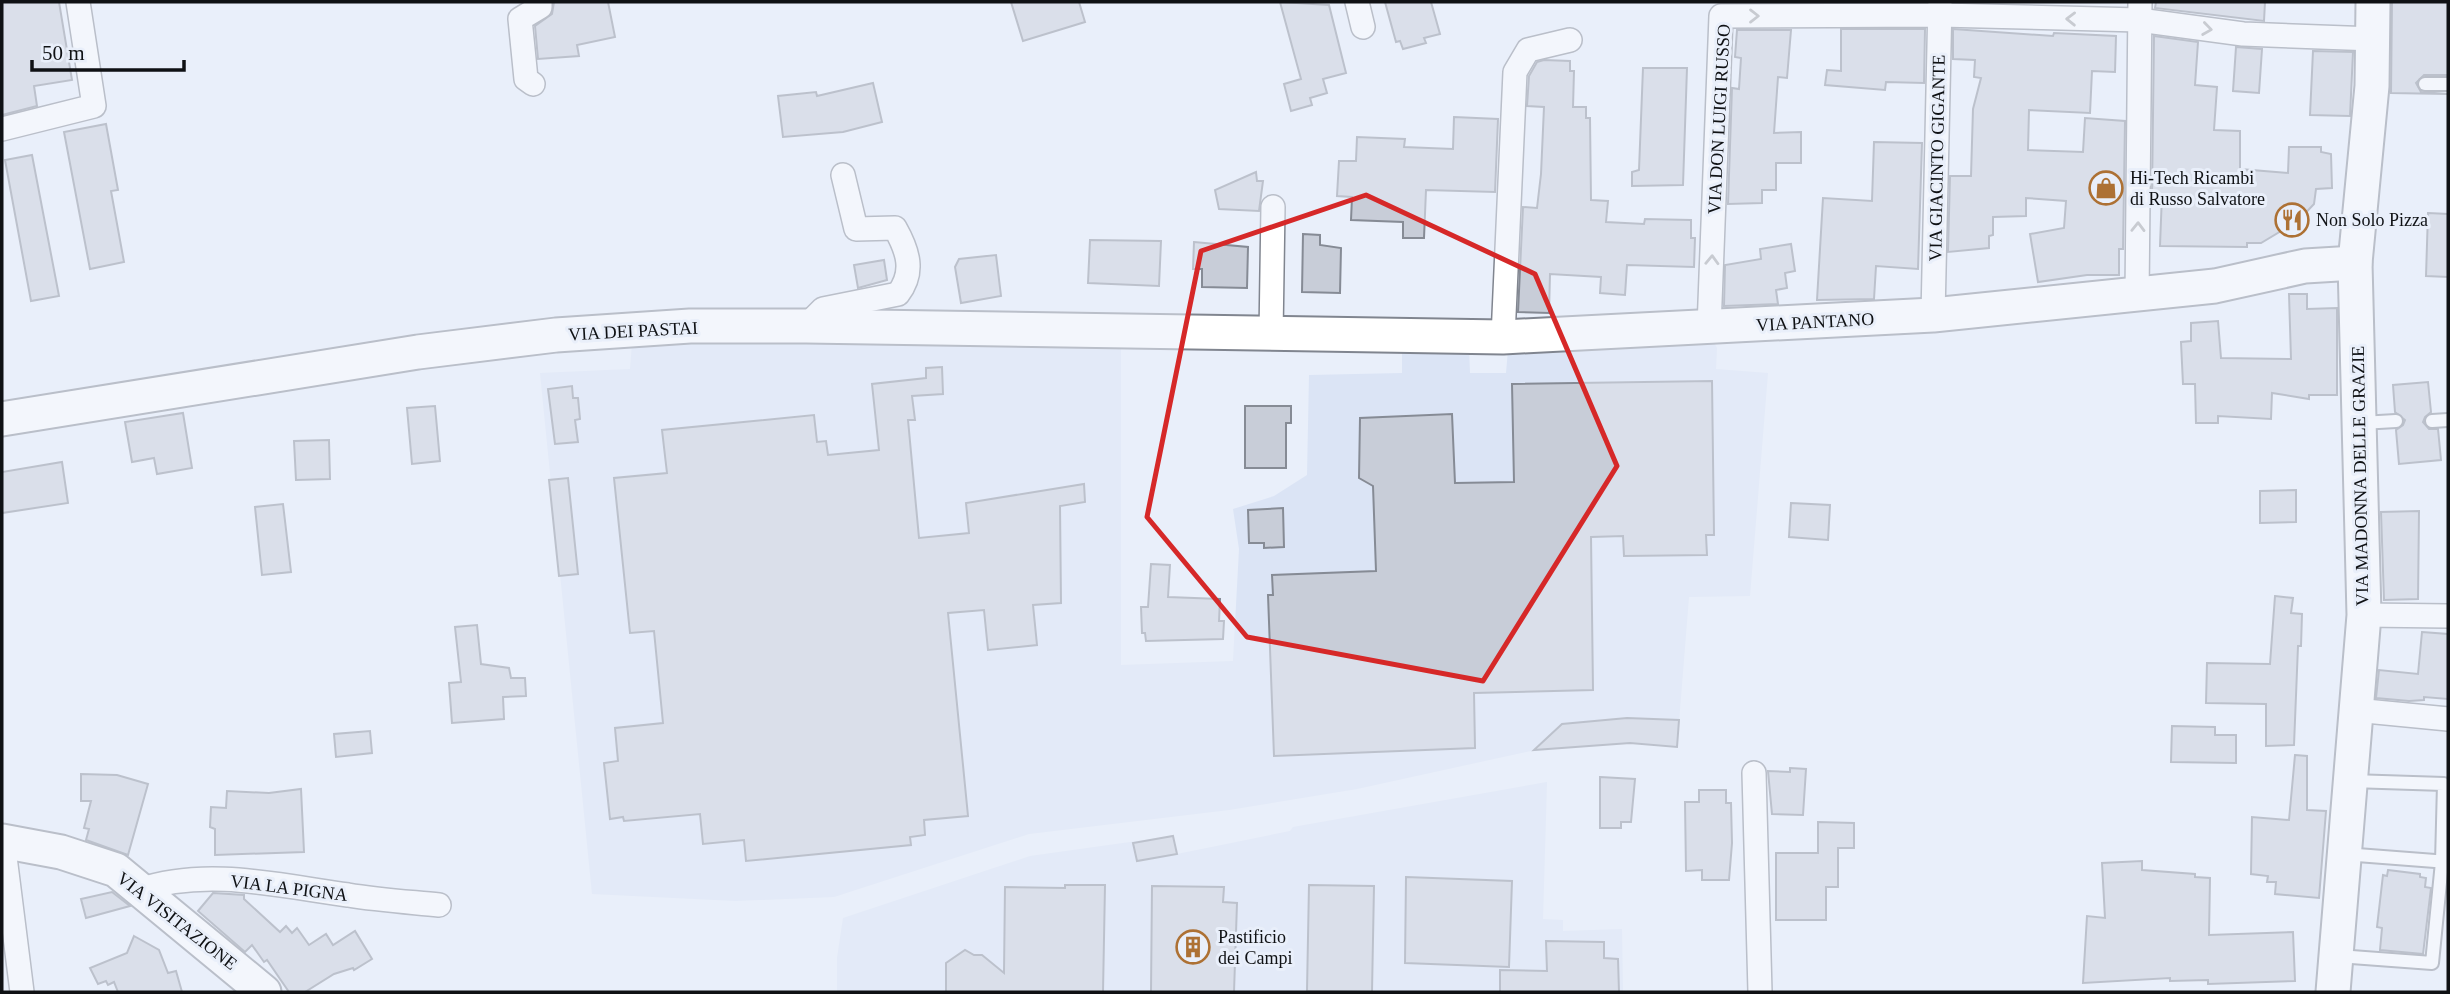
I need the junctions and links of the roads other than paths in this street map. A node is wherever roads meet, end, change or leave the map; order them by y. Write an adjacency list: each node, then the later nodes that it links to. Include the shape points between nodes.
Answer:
1 (78, 2): 13 (street, via 94,106)
2 (540, 2): 10 (street, via 540,7 520,19 526,79)
3 (1357, 2): 7 (street)
4 (2373, 2): 8 (street, VIA MADONNA DELLE GRAZIE)
5 (1940, 9): 6 (street, VIA DON LUIGI RUSSO, one-way to 5); 18 (street, VIA GIACINTO GIGANTE); 20 (street, VIA DON LUIGI RUSSO, one-way to 5, via 1721,16)
6 (2140, 11): 8 (street, VIA DON LUIGI RUSSO, one-way to 8, via 2243,34); 17 (street, one-way to 6)
7 (1363, 27)
8 (2374, 39): 16 (street, VIA MADONNA DELLE GRAZIE, via 2381,85)
9 (1570, 40): 22 (street, via 1528,50 1515,72)
10 (533, 84)
11 (2425, 84): 12 (lane)
12 (2448, 84)
13 (2, 129)
14 (843, 174): 19 (street, via 856,229 895,228 908,251 908,282 898,295 823,309)
15 (1273, 207): 21 (street)
16 (2355, 263): 17 (street, VIA PANTANO, via 2305,267); 27 (street, VIA MADONNA DELLE GRAZIE)
17 (2137, 296): 18 (street, VIA PANTANO)
18 (1933, 315): 20 (street, VIA PANTANO)
19 (806, 326): 21 (street, VIA DEI PASTAI); 23 (street, VIA DEI PASTAI, via 556,335 418,352)
20 (1709, 328): 22 (street, VIA PANTANO)
21 (1271, 335): 22 (street, VIA PANTANO)
22 (1503, 337)
23 (2, 419)
24 (2448, 420): 26 (lane)
25 (2396, 421): 27 (lane)
26 (2432, 421)
27 (2358, 423): 28 (street, VIA MADONNA DELLE GRAZIE)
28 (2364, 615): 29 (street); 30 (street, VIA MADONNA DELLE GRAZIE)
29 (2448, 616)
30 (2355, 710): 31 (street); 33 (street, VIA MADONNA DELLE GRAZIE)
31 (2448, 719)
32 (1754, 773): 42 (street)
33 (2351, 780): 35 (street, VIA MADONNA DELLE GRAZIE); 36 (lane, via 2444,784)
34 (2, 841): 37 (street, VIA VISITAZIONE, via 61,852 116,870); 40 (street)
35 (2344, 854): 36 (lane); 39 (street, VIA MADONNA DELLE GRAZIE)
36 (2445, 862): 39 (lane, via 2432,963)
37 (140, 890): 38 (street, VIA LA PIGNA, via 167,882 231,880); 41 (street, VIA VISITAZIONE)
38 (439, 905)
39 (2338, 956): 43 (street, VIA MADONNA DELLE GRAZIE)
40 (22, 992)
41 (264, 992)
42 (1760, 992)
43 (2333, 992)

